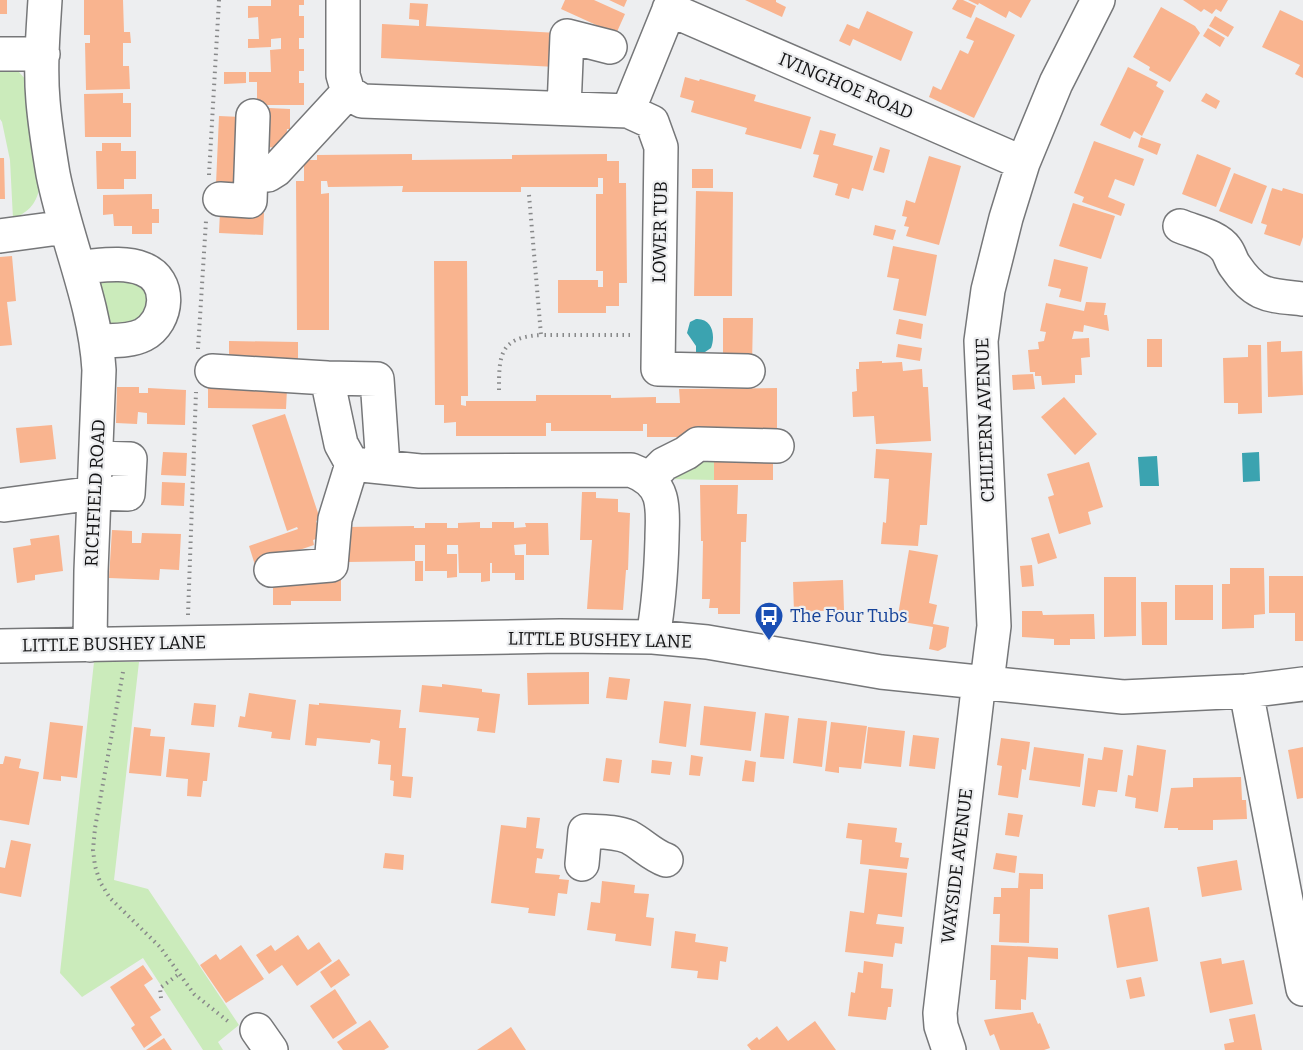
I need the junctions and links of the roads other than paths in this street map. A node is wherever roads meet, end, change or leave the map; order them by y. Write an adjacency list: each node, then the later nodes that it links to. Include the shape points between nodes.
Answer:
1 (45, 0): 7 (street, RICHFIELD ROAD)
2 (343, 0): 8 (street, via 343,75)
3 (1098, 0): 12 (street, CHILTERN AVENUE, via 1056,83)
4 (671, 5): 10 (street); 12 (street, IVINGHOE ROAD)
5 (610, 47): 9 (street, via 567,36)
6 (0, 54): 7 (street)
7 (42, 54): 16 (street, RICHFIELD ROAD, via 42,100)
8 (348, 92): 9 (street, via 362,100); 13 (street, via 276,170 268,175)
9 (564, 108): 10 (street)
10 (628, 111): 22 (street, LOWER TUB, via 652,122 661,147 658,369)
11 (253, 116): 13 (street)
12 (1023, 163): 33 (street, CHILTERN AVENUE, via 993,269 981,341 994,616)
13 (251, 173): 14 (street, via 250,201)
14 (212, 196)
15 (1180, 226): 19 (street, via 1226,248 1253,289 1272,296)
16 (66, 227): 17 (street); 18 (street, RICHFIELD ROAD)
17 (0, 236)
18 (79, 267): 20 (street, RICHFIELD ROAD); 20 (street, via 114,264 145,269 161,283 165,295 159,319 143,335)
19 (1303, 299)
20 (97, 341): 27 (street, RICHFIELD ROAD)
21 (202, 371): 23 (street)
22 (748, 371)
23 (327, 378): 25 (street, via 341,444); 25 (street, via 377,379)
24 (777, 446): 26 (street, via 698,444)
25 (368, 465): 26 (street, via 420,471 631,470); 29 (street, via 335,519 331,566)
26 (649, 479): 30 (street, via 660,495 663,512 660,600)
27 (95, 493): 28 (street); 31 (street, RICHFIELD ROAD)
28 (4, 505)
29 (271, 570)
30 (653, 637): 31 (street, LITTLE BUSHEY LANE); 33 (street, LITTLE BUSHEY LANE, via 707,642 881,672)
31 (104, 645): 32 (street, LITTLE BUSHEY LANE)
32 (0, 646)
33 (983, 681): 35 (street, LITTLE BUSHEY LANE, via 1123,697); 39 (street, WAYSIDE AVENUE, via 940,1013)
34 (1303, 684): 35 (street, LITTLE BUSHEY LANE)
35 (1246, 691): 38 (street)
36 (666, 860): 37 (street, via 628,837 585,831)
37 (582, 864)
38 (1303, 989)
39 (948, 1050)

